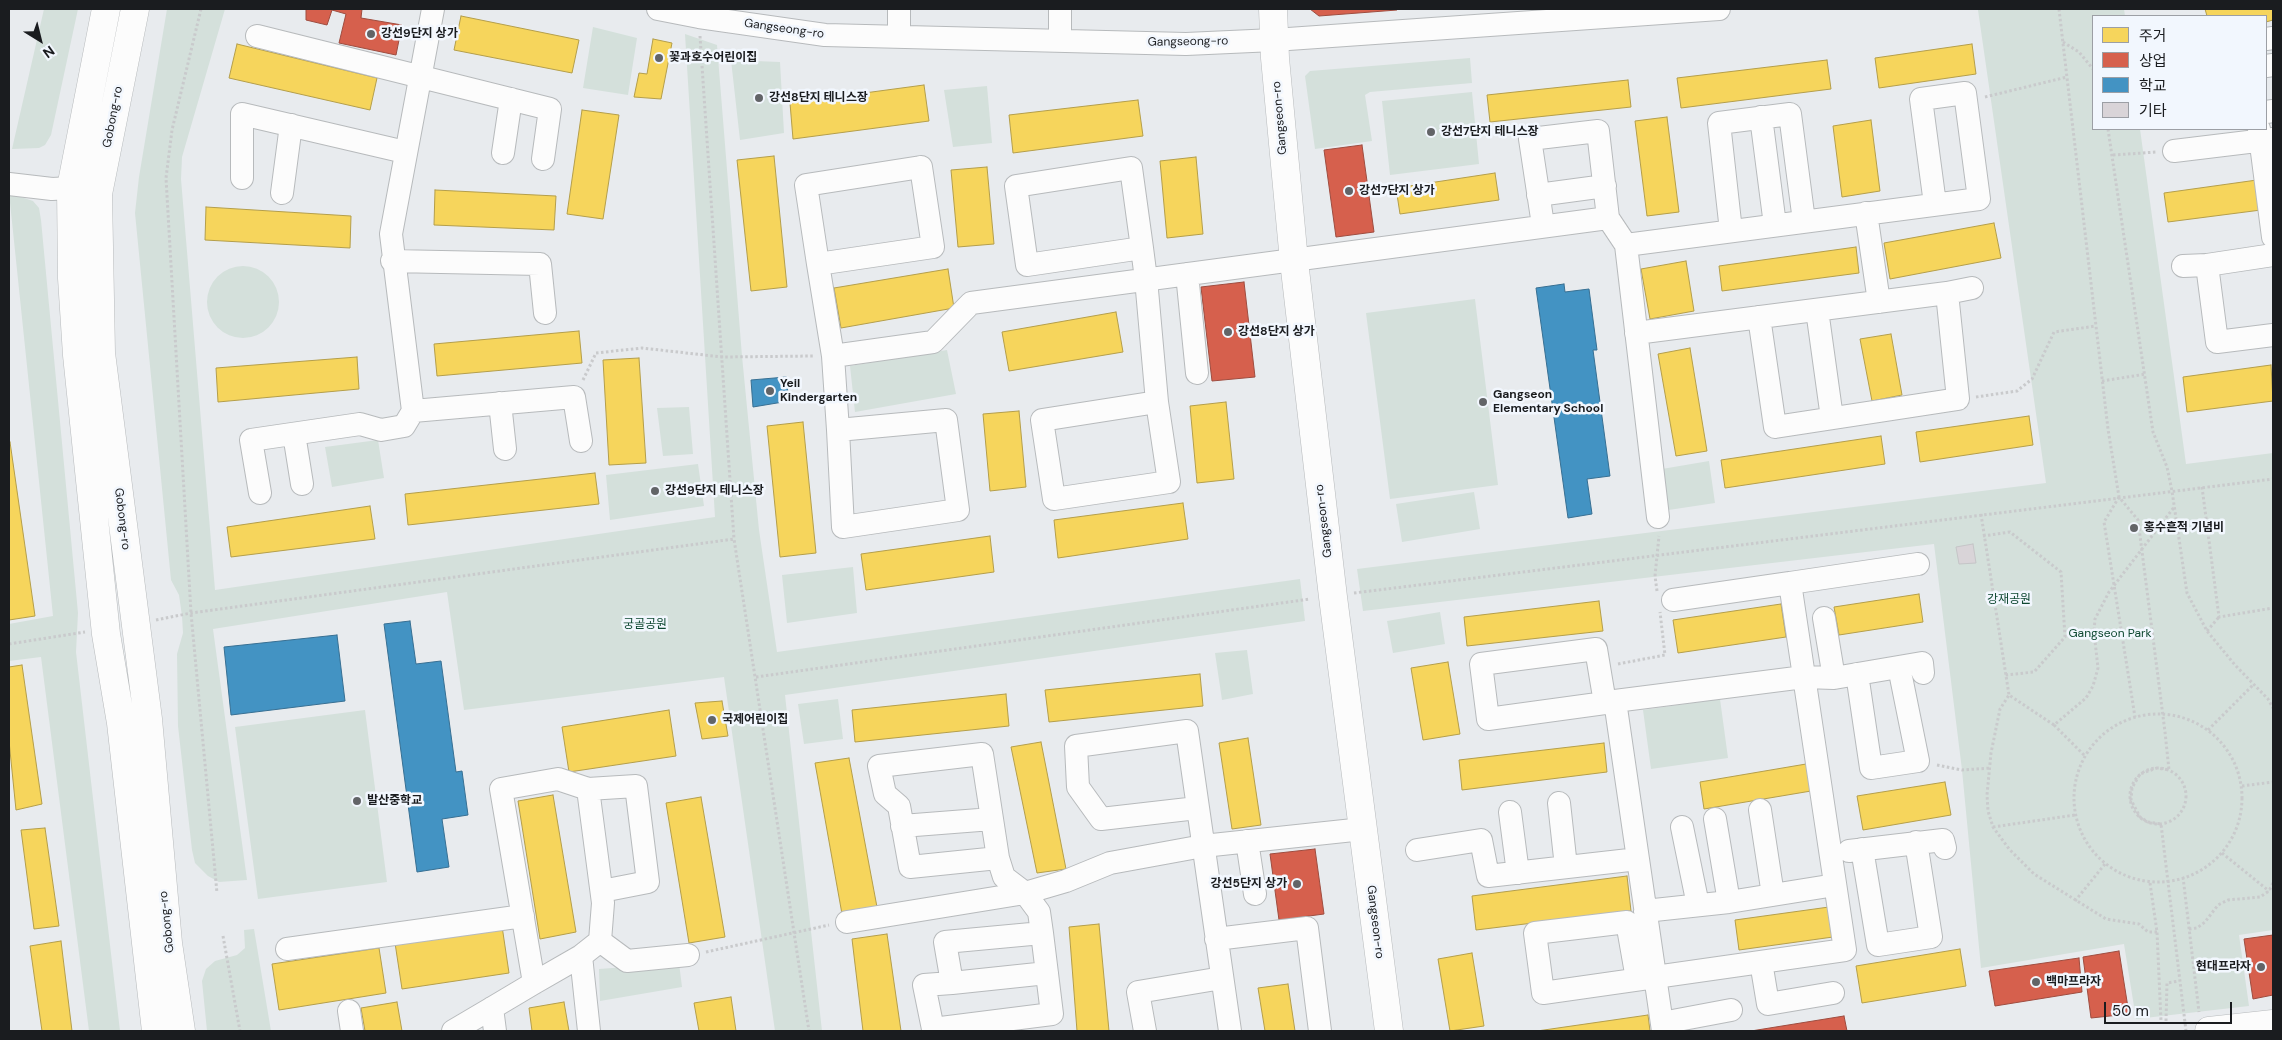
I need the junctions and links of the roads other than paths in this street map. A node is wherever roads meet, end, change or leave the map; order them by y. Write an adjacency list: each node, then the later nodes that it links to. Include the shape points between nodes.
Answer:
1 (106, 9): 26 (main road, Gobong-ro)
2 (135, 9): 128 (main road, Gobong-ro, via 98,194 101,353 148,720 168,943)
3 (433, 9): 14 (street)
4 (658, 9): 11 (street, Gangseong-ro, via 825,35)
5 (899, 9): 11 (street)
6 (1060, 9): 12 (street)
7 (1273, 9): 13 (main road, Gangseon-ro)
8 (1719, 9): 9 (street, Gangseong-ro)
9 (1532, 16): 13 (street, Gangseong-ro)
10 (257, 36): 14 (street)
11 (899, 37): 12 (street, Gangseong-ro)
12 (1060, 40): 13 (street, Gangseong-ro, via 1186,44)
13 (1274, 40): 40 (main road, Gangseon-ro)
14 (419, 77): 15 (street); 20 (street)
15 (511, 99): 21 (street); 22 (street, via 550,109)
16 (1762, 117): 32 (street, via 1790,114); 34 (street); 35 (street, via 1719,123)
17 (291, 126): 20 (street); 23 (street, via 242,114); 27 (street)
18 (2264, 136): 19 (street); 36 (street)
19 (2174, 151)
20 (405, 152): 41 (street, via 390,234)
21 (503, 153)
22 (543, 159)
23 (242, 178)
24 (9, 184): 26 (street)
25 (1605, 186): 28 (street); 28 (street, via 1598,131 1530,139); 31 (street)
26 (71, 188): 127 (main road, Gobong-ro, via 77,355 106,634 121,723)
27 (282, 193)
28 (1538, 195): 33 (street)
29 (1935, 204): 29 (street, via 1979,198 1965,93 1922,99); 30 (street)
30 (1866, 213): 32 (street); 49 (street)
31 (1608, 218): 33 (street); 37 (street)
32 (1804, 222): 34 (street)
33 (1543, 225): 40 (street)
34 (1775, 225): 35 (street)
35 (1731, 231): 37 (street)
36 (2273, 237)
37 (1626, 245): 53 (street)
38 (1142, 248): 38 (street, via 1130,168 1016,186 1027,265); 46 (street)
39 (2273, 255): 43 (street)
40 (1294, 261): 45 (street); 87 (main road, Gangseon-ro)
41 (392, 262): 51 (street, via 540,264); 59 (street)
42 (818, 264): 42 (street, via 933,247 921,168 806,185); 55 (street)
43 (2207, 265): 44 (street); 54 (street, via 2218,342)
44 (2183, 266)
45 (1187, 274): 46 (street); 56 (street)
46 (1146, 279): 55 (street, via 971,303 933,342); 57 (street)
47 (1972, 288): 48 (street)
48 (1947, 293): 49 (street); 60 (street, via 1958,399)
49 (1879, 302): 50 (street)
50 (1817, 310): 52 (street); 60 (street)
51 (546, 313)
52 (1759, 317): 53 (street); 60 (street, via 1775,427)
53 (1636, 333): 67 (street)
54 (2273, 335)
55 (833, 356): 61 (street)
56 (1197, 373)
57 (1157, 402): 57 (street, via 1042,420 1054,499 1169,482)
58 (500, 403): 59 (street); 63 (street, via 574,397); 64 (street)
59 (413, 410): 62 (street, via 404,426 381,430 360,424)
60 (1832, 418)
61 (838, 430): 61 (street, via 844,527 958,510 946,420)
62 (294, 434): 65 (street); 66 (street, via 251,440)
63 (581, 441)
64 (505, 449)
65 (302, 484)
66 (260, 493)
67 (1658, 518)
68 (1918, 564): 69 (street)
69 (1790, 583): 70 (street); 75 (street)
70 (1663, 600)
71 (1824, 618): 76 (street)
72 (1900, 667): 73 (street, via 1922,663); 74 (street); 74 (street, via 1918,761 1871,768)
73 (1923, 673)
74 (1857, 674): 76 (street)
75 (1804, 677): 76 (street); 77 (street); 94 (street)
76 (1834, 678)
77 (1610, 702): 77 (street, via 1488,719 1481,664 1596,649); 96 (street)
78 (588, 789): 100 (street); 100 (street, via 636,786 648,882); 107 (street, via 558,779 501,789)
79 (1559, 802): 97 (street)
80 (1197, 808): 80 (street, via 1187,731 1076,746 1078,787 1101,819); 90 (street)
81 (1760, 810): 103 (street)
82 (1510, 812): 98 (street)
83 (992, 819): 85 (street); 85 (street, via 982,754 879,766 885,794 899,806); 95 (street)
84 (1715, 819): 104 (street)
85 (902, 826): 95 (street, via 910,868)
86 (1682, 827): 105 (street)
87 (1363, 830): 88 (street); 135 (main road, Gangseon-ro)
88 (1247, 841): 90 (street); 102 (street)
89 (1916, 842): 91 (street, via 1943,840); 92 (street); 92 (street, via 1931,937 1878,945)
90 (1203, 846): 101 (street, via 1110,862 1066,881); 110 (street)
91 (1944, 848)
92 (1862, 849): 94 (street)
93 (1417, 850): 98 (street, via 1481,840 1488,876)
94 (1830, 853): 99 (street)
95 (998, 858): 101 (street, via 1004,877)
96 (1638, 859): 97 (street); 106 (street)
97 (1566, 867): 98 (street)
98 (1518, 873)
99 (1835, 884): 103 (street); 115 (street, via 1845,950)
100 (602, 891): 111 (street)
101 (1025, 893): 108 (street); 109 (street, via 1039,912)
102 (1255, 894)
103 (1773, 895): 104 (street)
104 (1729, 902): 105 (street)
105 (1698, 906): 106 (street)
106 (1646, 911): 118 (street)
107 (523, 916): 112 (street); 120 (street)
108 (847, 922)
109 (1042, 933): 116 (street); 119 (street, via 945,942)
110 (1216, 939): 117 (street); 134 (street, via 1307,928)
111 (600, 942): 113 (street, via 627,961); 114 (street)
112 (287, 949)
113 (688, 955)
114 (581, 956): 120 (street); 131 (street)
115 (1761, 962): 118 (street); 121 (street, via 1768,1004)
116 (1047, 973): 119 (street); 119 (street, via 1052,1014 933,1030 924,986)
117 (1222, 978): 132 (street, via 1138,992); 133 (street)
118 (1646, 978): 118 (street, via 1543,993 1535,933 1627,922); 126 (street)
119 (952, 982)
120 (534, 983): 122 (street)
121 (1833, 993)
122 (492, 1008): 129 (street); 130 (street)
123 (1731, 1010): 126 (street)
124 (2204, 1024): 125 (main road)
125 (2273, 1024)
126 (1663, 1027)
127 (156, 1031)
128 (181, 1031)
129 (453, 1031)
130 (495, 1031)
131 (589, 1031)
132 (1145, 1031)
133 (1230, 1031)
134 (1320, 1031)
135 (1388, 1031)

